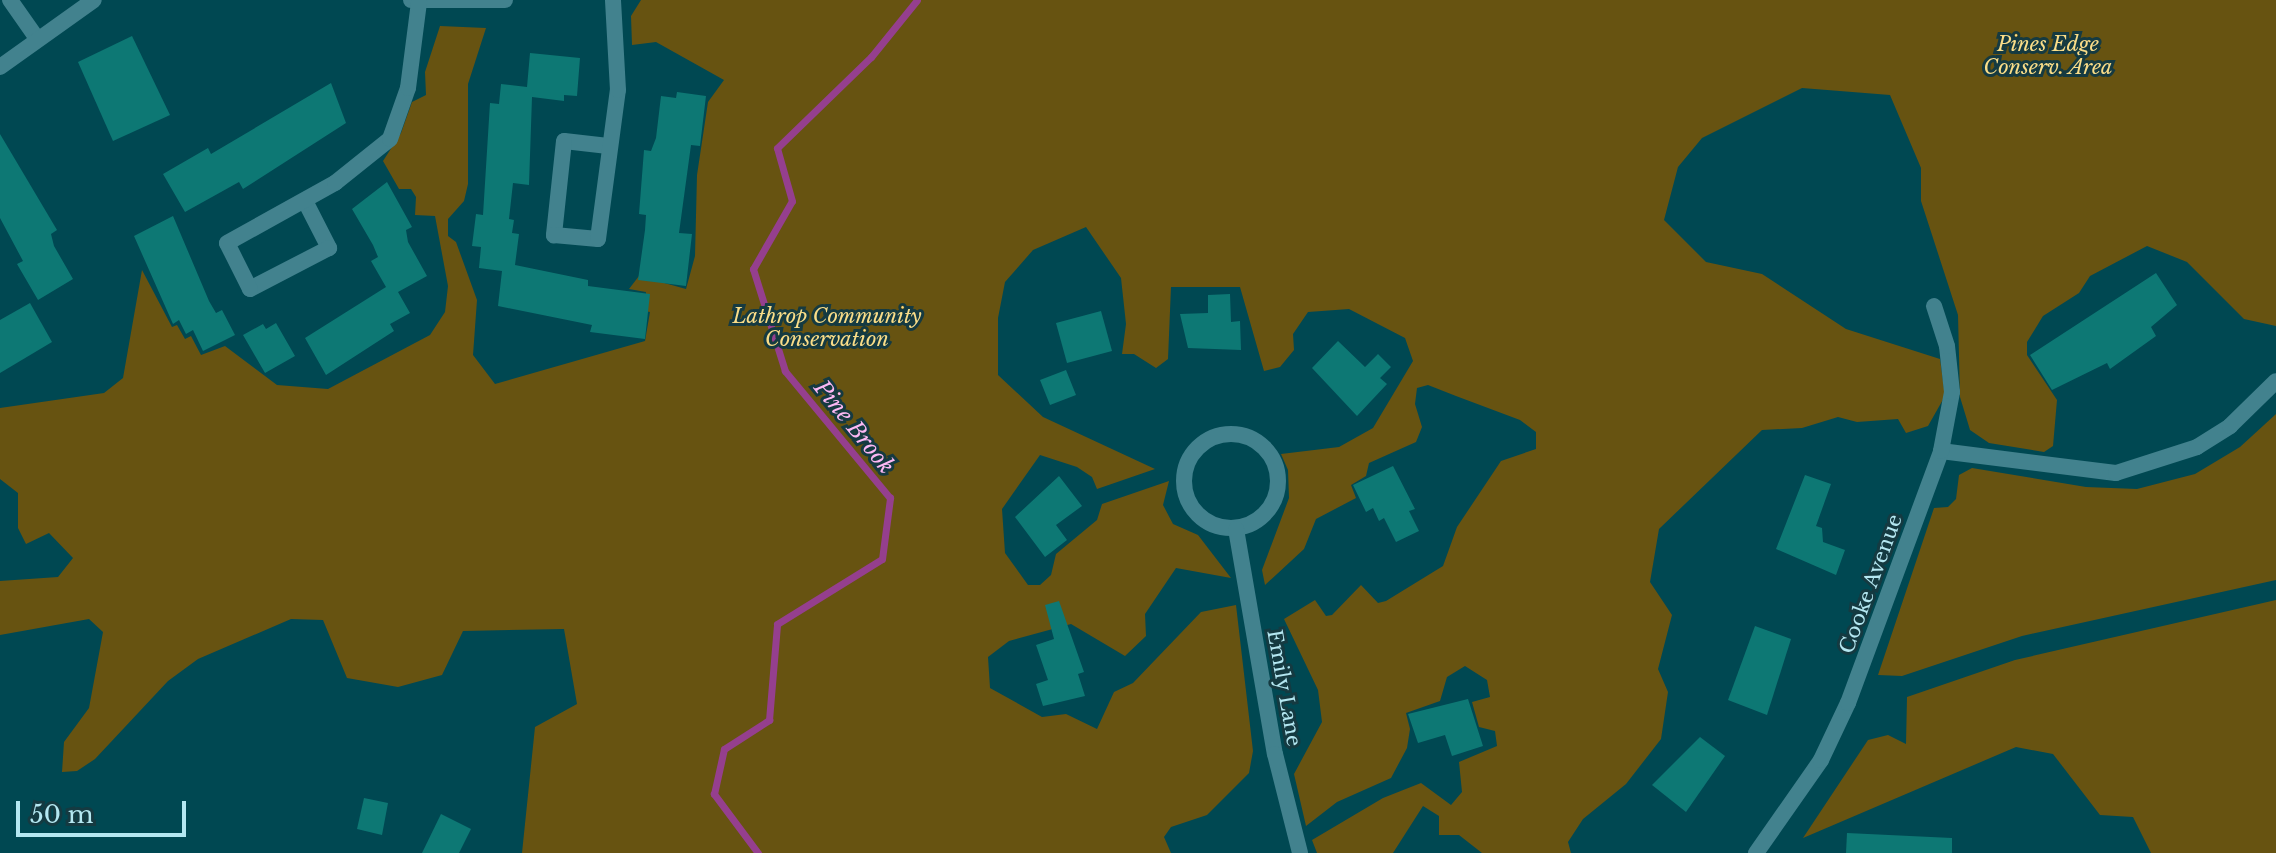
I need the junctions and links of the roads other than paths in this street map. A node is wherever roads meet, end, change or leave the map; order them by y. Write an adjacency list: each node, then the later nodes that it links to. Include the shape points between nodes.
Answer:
1 (10, 0): 6 (street)
2 (94, 0): 6 (street)
3 (505, 0): 5 (street)
4 (613, 0): 8 (street, via 619,68)
5 (415, 1): 9 (street, via 408,88 390,139)
6 (36, 37): 7 (street)
7 (0, 67)
8 (608, 146): 8 (street, via 598,239 554,235 564,141)
9 (305, 201): 9 (street, via 329,248 250,289 227,243)
10 (1934, 306): 12 (street, Cooke Avenue, via 1947,346 1952,392)
11 (2276, 381): 12 (street, via 2230,426 2197,447 2116,473)
12 (1941, 451): 15 (street, Cooke Avenue, via 1848,703 1821,760)
13 (1236, 529): 13 (street, via 1264,516 1276,498 1278,476 1271,456 1256,441 1225,434 1196,449 1183,487 1197,515 1215,526); 14 (street, Emily Lane, via 1275,754)
14 (1300, 853)
15 (1756, 853)

